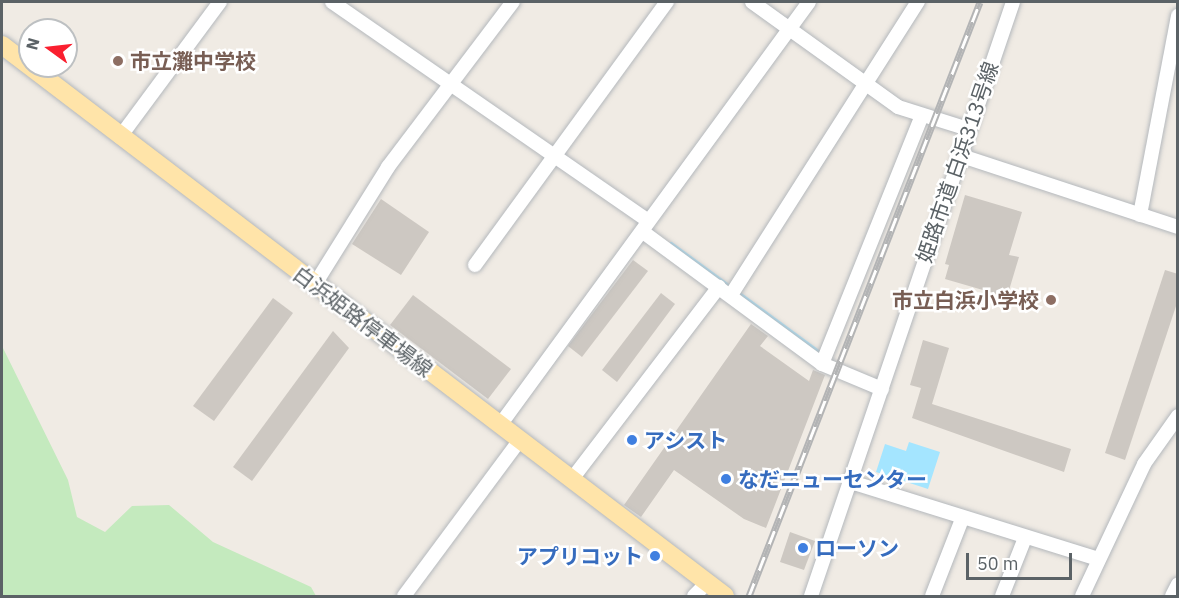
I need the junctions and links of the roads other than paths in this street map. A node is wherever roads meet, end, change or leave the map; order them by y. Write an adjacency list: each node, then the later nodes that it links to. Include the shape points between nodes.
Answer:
1 (220, 2): 16 (street)
2 (332, 2): 12 (street)
3 (513, 2): 12 (street)
4 (667, 2): 17 (street)
5 (752, 2): 10 (street)
6 (809, 2): 10 (street)
7 (918, 2): 13 (street)
8 (1013, 2): 15 (street, 姫路市道 白浜313号線)
9 (1178, 16): 19 (street)
10 (789, 29): 13 (street); 20 (street)
11 (2, 45): 16 (main road, 白浜姫路停車場線)
12 (453, 83): 17 (street); 23 (street, via 388,167)
13 (866, 84): 14 (street, via 898,107); 24 (street)
14 (922, 115): 15 (street); 25 (street)
15 (968, 129): 18 (street, 姫路市道 白浜313号線)
16 (120, 137): 23 (main road, 白浜姫路停車場線)
17 (554, 155): 20 (street); 22 (street)
18 (958, 155): 19 (street); 26 (street, 姫路市道 白浜313号線)
19 (1140, 215): 21 (street)
20 (646, 227): 24 (street); 28 (street)
21 (1178, 227)
22 (475, 265)
23 (315, 284): 28 (main road, 白浜姫路停車場線)
24 (725, 291): 25 (street); 30 (street)
25 (822, 364): 26 (street)
26 (882, 389): 31 (street, 姫路市道 白浜313号線)
27 (1178, 416): 34 (street, via 1144,464)
28 (500, 425): 29 (main road, 白浜姫路停車場線)
29 (519, 441): 30 (main road, 白浜姫路停車場線); 37 (street)
30 (572, 479): 35 (main road, 白浜姫路停車場線)
31 (851, 482): 32 (street); 40 (street, 姫路市道 白浜313号線)
32 (962, 519): 33 (street); 41 (street)
33 (1025, 538): 34 (street); 42 (street)
34 (1098, 559): 43 (street)
35 (707, 583): 38 (street); 39 (main road, 白浜姫路停車場線)
36 (1178, 584): 44 (street)
37 (404, 597)
38 (694, 597)
39 (725, 597)
40 (811, 597)
41 (932, 597)
42 (1002, 597)
43 (1082, 597)
44 (1172, 597)

